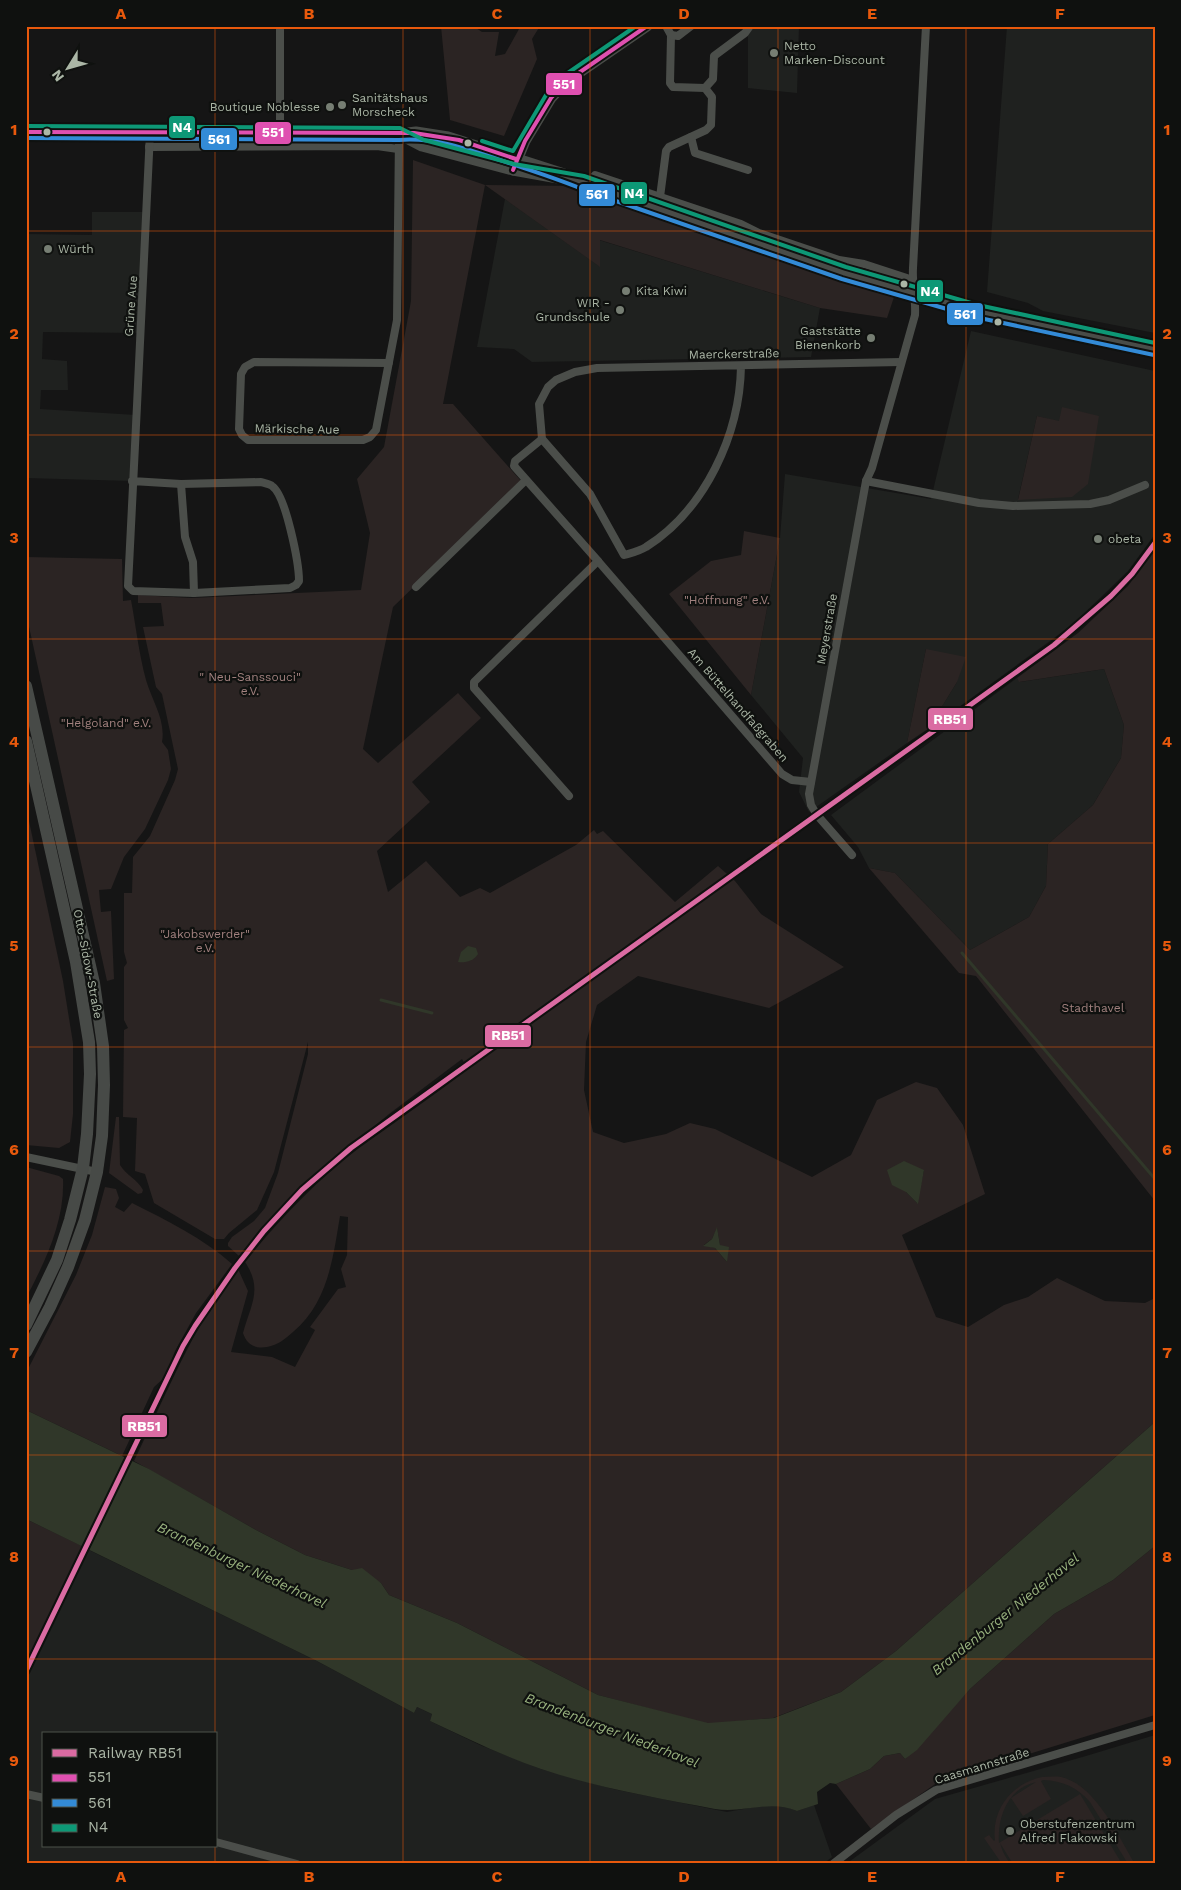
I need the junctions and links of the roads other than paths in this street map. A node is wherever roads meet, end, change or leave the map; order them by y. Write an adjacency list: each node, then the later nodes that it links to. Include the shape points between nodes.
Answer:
1 (280, 26): 10 (street)
2 (646, 26): 16 (main road, via 567,81 551,98)
3 (666, 26): 7 (street)
4 (691, 26): 7 (street, via 678,36)
5 (750, 26): 8 (street, via 714,56 713,79)
6 (926, 26): 23 (street, Meyerstraße)
7 (671, 35): 8 (street, via 670,83 673,87)
8 (705, 88): 13 (street, via 712,97 711,125)
9 (26, 132): 11 (main road)
10 (280, 132): 11 (main road); 12 (main road)
11 (150, 133): 14 (street, Grüne Aue)
12 (399, 134): 15 (street, Märkische Aue); 16 (main road, via 422,146 486,163); 16 (main road, via 416,132 448,137 491,150)
13 (691, 137): 17 (street, via 696,153); 19 (street, via 666,150)
14 (149, 147): 15 (street); 31 (street, Grüne Aue)
15 (398, 148): 27 (street, Märkische Aue, via 398,320)
16 (515, 164): 18 (main road, via 564,174)
17 (748, 170)
18 (586, 184): 19 (street, via 595,175); 21 (main road)
19 (660, 197): 20 (street)
20 (671, 201): 21 (street); 22 (street, via 741,224)
21 (662, 210): 22 (main road)
22 (756, 237): 23 (street, via 864,264); 24 (main road, via 844,273)
23 (912, 280): 24 (street, Meyerstraße)
24 (915, 293): 25 (main road, via 976,311); 26 (street, Meyerstraße, via 915,315)
25 (1155, 349)
26 (901, 362): 28 (street, Maerckerstraße); 32 (street, Meyerstraße)
27 (389, 363): 27 (street, Märkische Aue, via 376,430 370,438 248,440 239,429 241,374 254,362)
28 (740, 366): 29 (street, Maerckerstraße, via 600,368 569,374 556,380 542,395 539,404); 29 (street, via 740,390 718,464 688,509 645,548 624,555 590,494)
29 (542, 440): 30 (street, Am Büttelhandfaßgraben, via 515,461 514,466)
30 (526, 480): 35 (street, Am Büttelhandfaßgraben); 36 (street)
31 (132, 481): 33 (street, Grüne Aue); 37 (street, Grüne Aue, via 128,586 133,591)
32 (866, 481): 34 (street, via 979,503 1013,506 1090,504); 40 (street, Meyerstraße)
33 (181, 484): 37 (street, via 186,537 193,562); 37 (street, Grüne Aue, via 261,482 272,486 278,492 290,528 299,574 299,581 290,588)
34 (1145, 485)
35 (598, 561): 40 (street, Am Büttelhandfaßgraben, via 782,774 792,780); 41 (street, via 474,682 474,688)
36 (416, 587)
37 (194, 593)
38 (26, 686): 45 (main road, Otto-Sidow-Straße, via 94,983 103,1046 104,1085)
39 (26, 741): 44 (main road, Otto-Sidow-Straße, via 76,962 90,1042)
40 (811, 782): 42 (street, via 811,806)
41 (569, 796)
42 (852, 855)
43 (26, 1156): 44 (street)
44 (83, 1168): 45 (street); 46 (main road, Otto-Sidow-Straße, via 57,1260)
45 (97, 1172): 47 (main road, Otto-Sidow-Straße, via 85,1220 68,1267)
46 (26, 1324)
47 (26, 1352)
48 (1155, 1725): 53 (street, Caasmannstraße, via 936,1790 896,1815)
49 (26, 1794): 50 (street)
50 (42, 1798)
51 (218, 1843): 52 (street)
52 (297, 1864)
53 (833, 1864)

